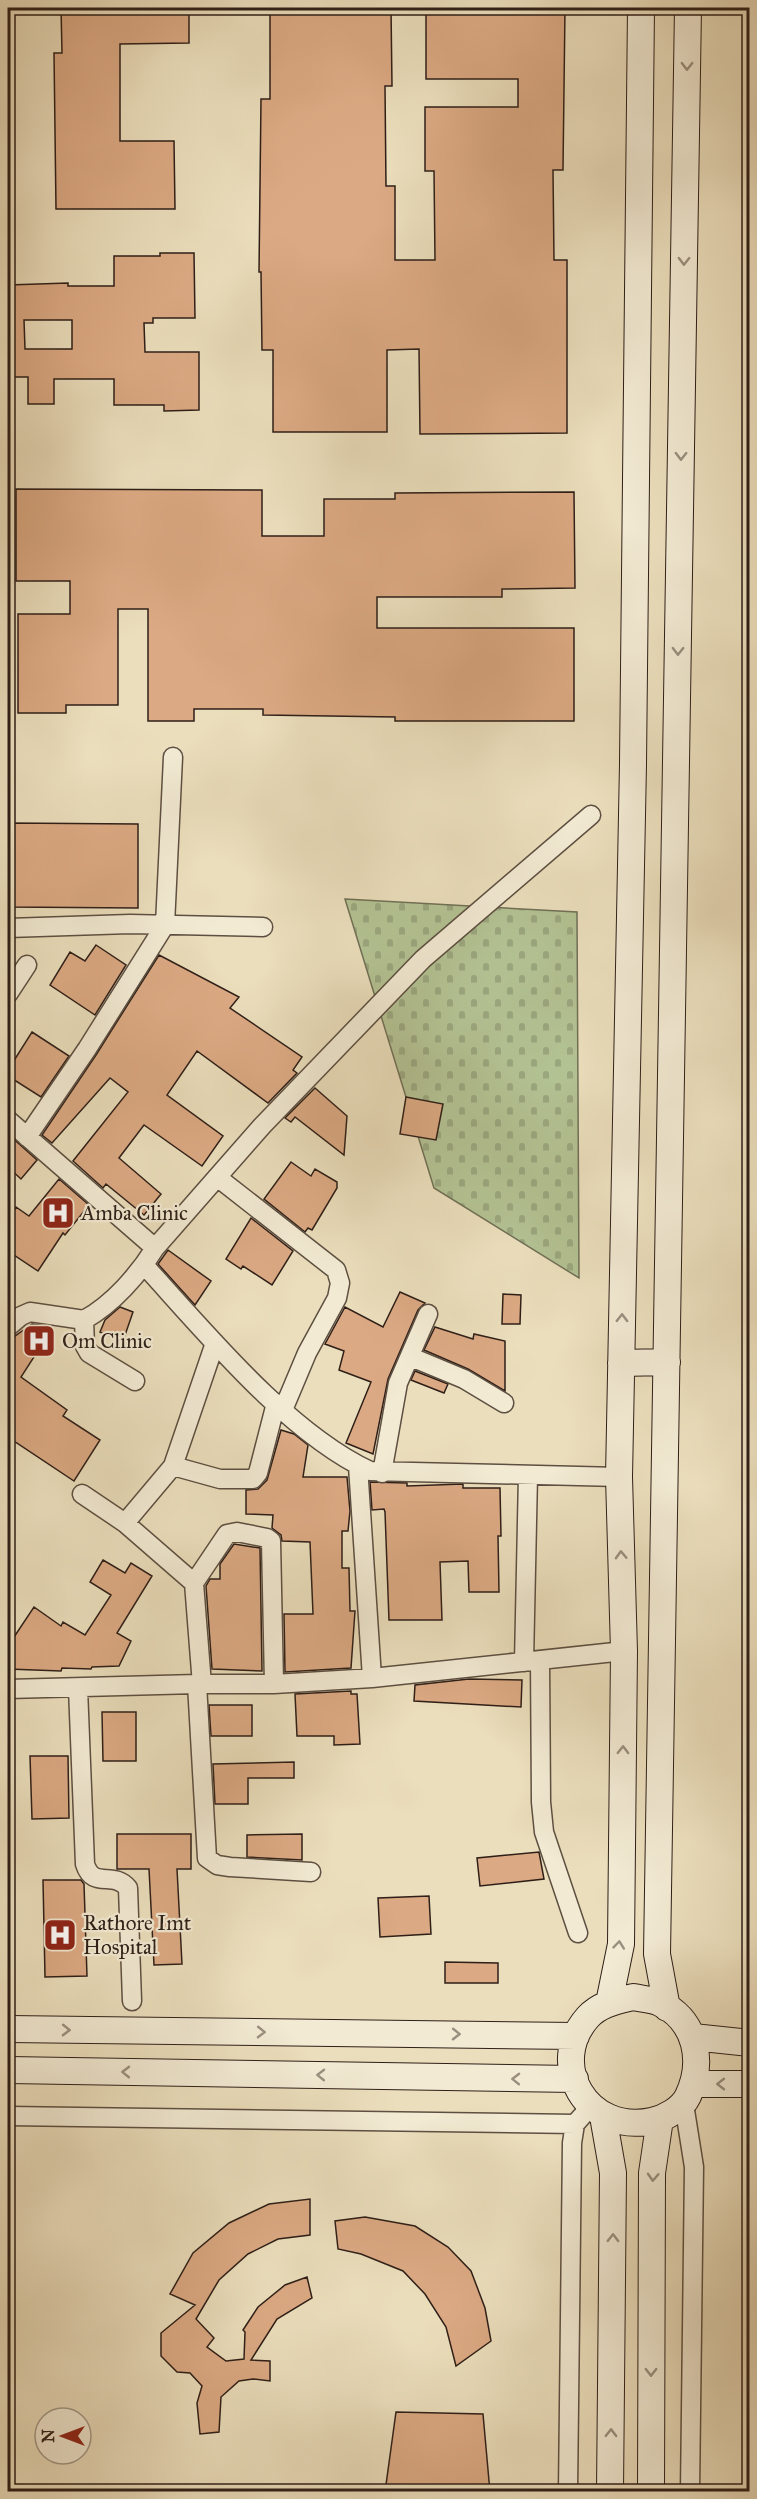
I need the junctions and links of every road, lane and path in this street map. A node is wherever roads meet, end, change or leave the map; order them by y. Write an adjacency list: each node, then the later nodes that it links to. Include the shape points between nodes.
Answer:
1 (641, 8): 21 (street, one-way to 1, via 634,717)
2 (688, 8): 20 (street, one-way to 20)
3 (173, 757): 5 (street)
4 (591, 815): 12 (street, via 423,959)
5 (165, 925): 6 (street); 7 (street); 11 (street)
6 (263, 927)
7 (8, 928)
8 (27, 965): 9 (street)
9 (8, 994)
10 (8, 1120): 11 (street)
11 (27, 1137): 13 (street)
12 (217, 1177): 13 (street); 24 (street, via 336,1270 340,1283 337,1298)
13 (155, 1248): 14 (street)
14 (145, 1266): 16 (street, via 111,1301); 18 (street)
15 (428, 1314): 19 (street)
16 (84, 1320): 17 (street, via 30,1312); 22 (street, via 89,1353)
17 (8, 1327)
18 (215, 1343): 24 (street); 25 (street)
19 (411, 1357): 23 (street, via 464,1379); 27 (street, via 399,1383)
20 (667, 1362): 21 (street); 44 (street, via 657,1954)
21 (621, 1363): 29 (street)
22 (135, 1381)
23 (504, 1403)
24 (279, 1407): 25 (street, via 253,1479 220,1479); 26 (street)
25 (173, 1466): 31 (street)
26 (358, 1466): 27 (street); 35 (street)
27 (382, 1473): 28 (street)
28 (528, 1475): 29 (street); 34 (street)
29 (619, 1477): 33 (street, one-way to 29)
30 (82, 1494): 31 (street)
31 (125, 1523): 32 (street)
32 (194, 1583): 36 (street); 37 (street, via 227,1534 237,1532 271,1541)
33 (624, 1651): 34 (street); 43 (street, one-way to 33, via 621,1944)
34 (532, 1661): 35 (street); 41 (street, via 544,1832)
35 (372, 1678): 37 (street)
36 (199, 1684): 37 (street); 38 (street); 40 (street, via 207,1858 224,1866)
37 (274, 1684)
38 (78, 1688): 39 (street); 42 (street, via 85,1864 92,1878 115,1879 128,1888)
39 (8, 1689)
40 (311, 1872)
41 (578, 1933)
42 (132, 2001)
43 (609, 2003): 44 (street, via 633,1997 659,2002); 46 (street, via 589,2017)
44 (667, 2008): 47 (street, via 678,2015)
45 (8, 2029): 46 (street, one-way to 46)
46 (576, 2036): 50 (street, via 571,2062)
47 (693, 2037): 48 (street); 52 (street, via 698,2060)
48 (750, 2043)
49 (8, 2070): 50 (street, one-way to 49)
50 (575, 2079): 54 (street)
51 (750, 2084): 52 (street, one-way to 52)
52 (688, 2094): 55 (street); 59 (street, via 694,2167)
53 (8, 2116): 54 (street, via 541,2121)
54 (590, 2116): 55 (street, via 635,2124); 56 (street, via 572,2143); 57 (street, one-way to 54, via 613,2173)
55 (660, 2119): 58 (street, one-way to 58, via 652,2173)
56 (568, 2492)
57 (610, 2492)
58 (651, 2492)
59 (690, 2492)

